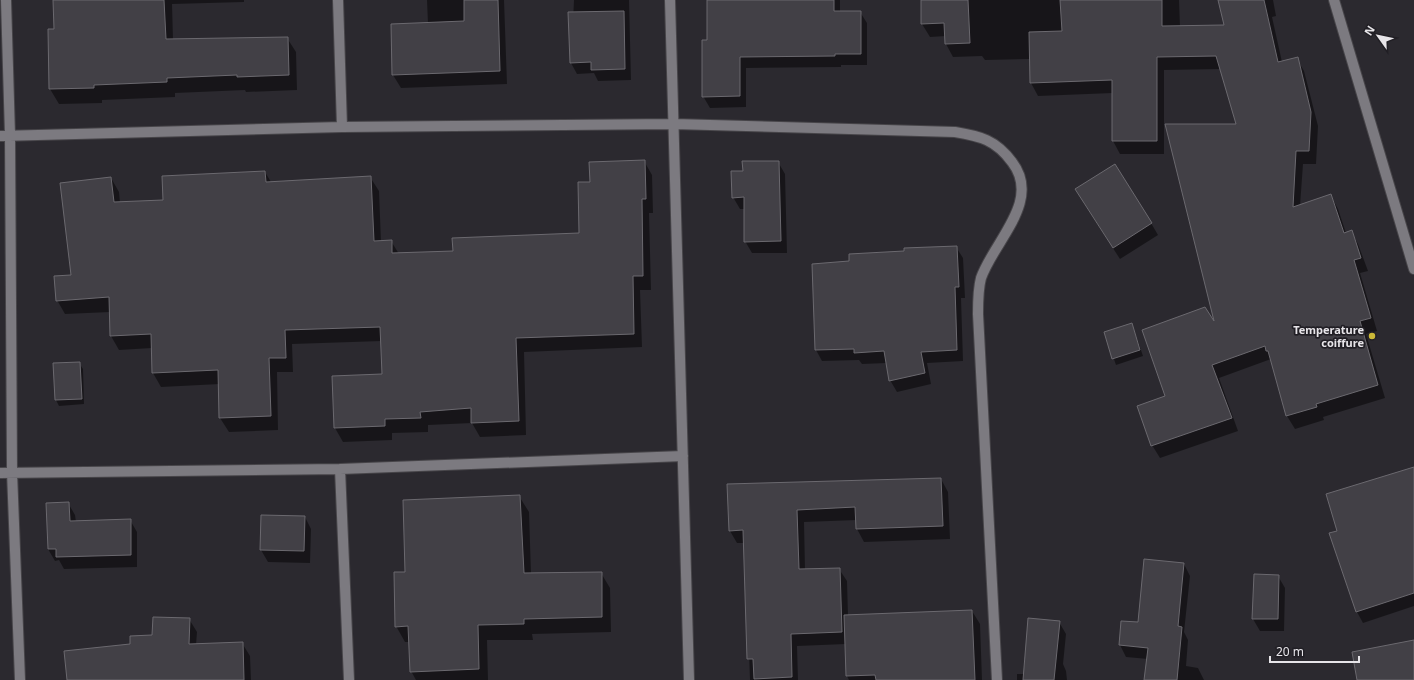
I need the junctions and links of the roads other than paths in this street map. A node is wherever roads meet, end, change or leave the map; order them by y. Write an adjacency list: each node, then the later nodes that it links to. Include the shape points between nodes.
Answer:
1 (6, 0): 7 (street)
2 (338, 0): 6 (street)
3 (670, 0): 5 (street)
4 (1334, 0): 8 (street)
5 (674, 124): 6 (street); 9 (street); 16 (street, via 955,132 979,136 1003,149 1016,166 1023,188 1017,212 981,278 978,294)
6 (342, 127): 7 (street)
7 (5, 135): 11 (street)
8 (1414, 269)
9 (683, 456): 10 (street); 15 (street)
10 (340, 469): 11 (street); 14 (street)
11 (12, 472): 12 (street); 13 (street)
12 (0, 473)
13 (20, 680)
14 (349, 680)
15 (689, 680)
16 (997, 680)

